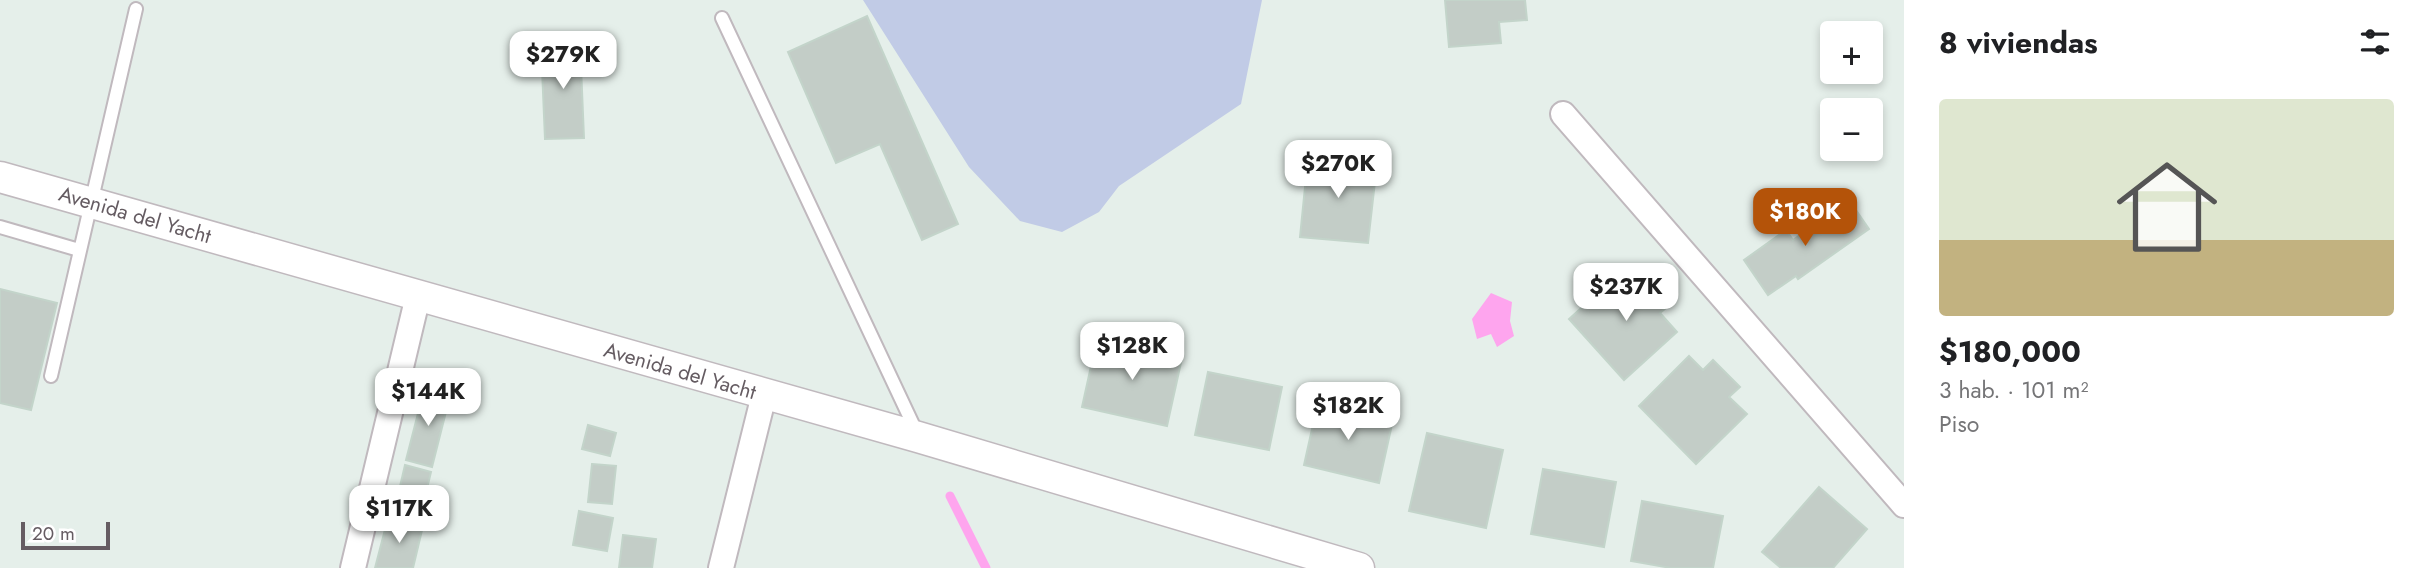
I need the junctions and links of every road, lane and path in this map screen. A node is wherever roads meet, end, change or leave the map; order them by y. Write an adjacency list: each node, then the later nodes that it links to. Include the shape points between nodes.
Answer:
1 (136, 9): 5 (lane)
2 (722, 18): 11 (lane)
3 (1563, 114): 12 (street)
4 (0, 177): 5 (street, Avenida del Yacht)
5 (91, 203): 7 (lane); 8 (street, Avenida del Yacht)
6 (0, 227): 7 (lane)
7 (79, 250): 9 (lane)
8 (418, 296): 10 (street, Avenida del Yacht); 13 (street)
9 (51, 376)
10 (764, 395): 11 (street, Avenida del Yacht); 14 (street)
11 (919, 437): 15 (street, Avenida del Yacht)
12 (1904, 505)
13 (353, 568)
14 (721, 568)
15 (1359, 568)

